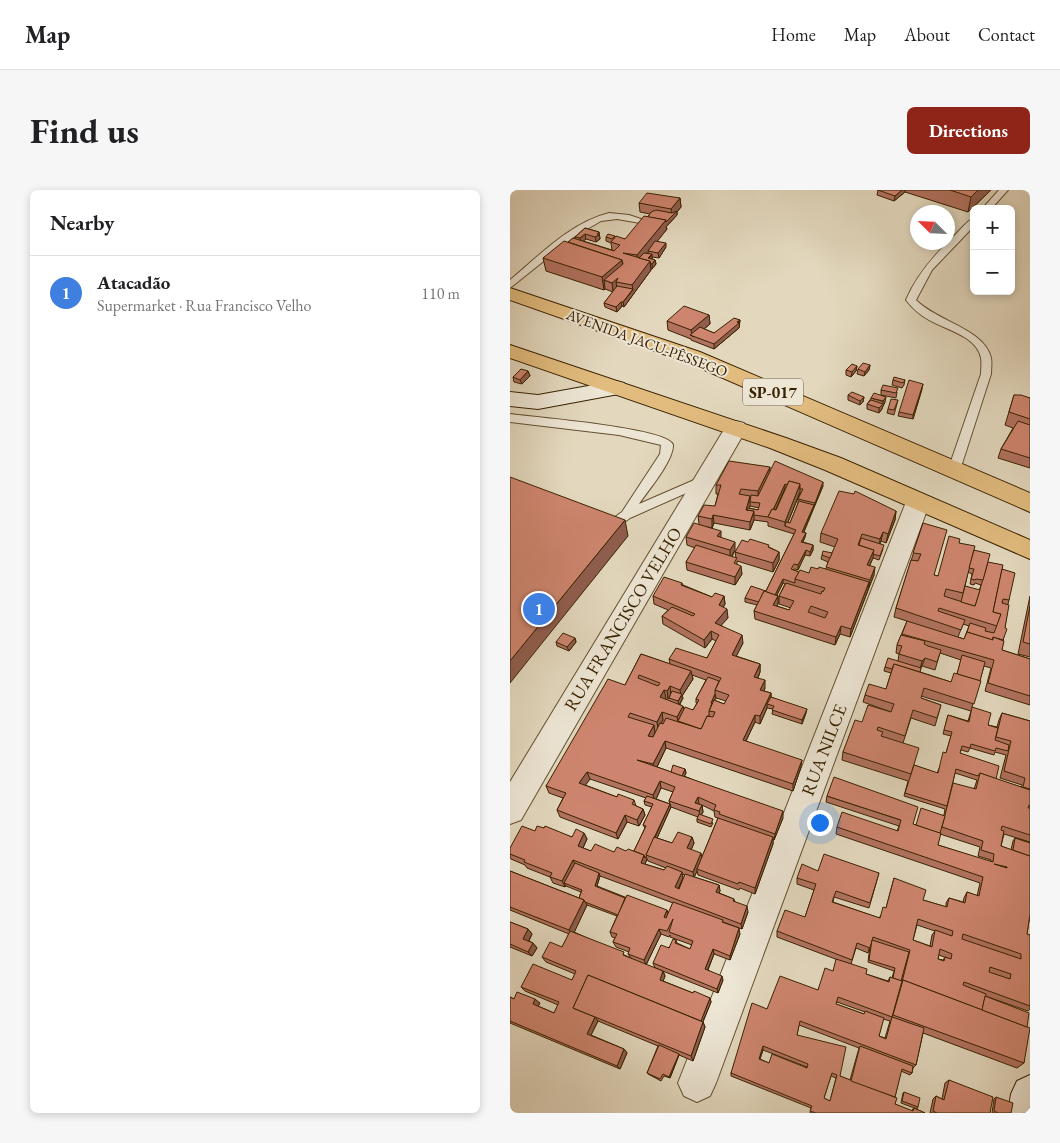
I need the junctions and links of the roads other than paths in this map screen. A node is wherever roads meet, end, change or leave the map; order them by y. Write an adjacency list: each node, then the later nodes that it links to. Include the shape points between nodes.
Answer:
1 (1004, 190): 2 (lane)
2 (990, 205)
3 (640, 220): 5 (lane, via 608,216 596,220)
4 (970, 225): 16 (lane, via 928,271 914,291 912,300 915,306 974,340 984,349 988,362)
5 (510, 285)
6 (510, 294): 8 (highway, AVENIDA JACU-PÊSSEGO / SP-017)
7 (510, 304): 8 (highway)
8 (624, 332): 16 (highway, AVENIDA JACU-PÊSSEGO / SP-017, via 693,357)
9 (510, 351): 10 (highway, SP-017)
10 (570, 373): 11 (highway, SP-017); 13 (street, via 554,392)
11 (616, 388): 13 (street); 15 (highway, SP-017)
12 (510, 399): 13 (street)
13 (538, 402)
14 (510, 418): 20 (lane, via 665,440 668,446 666,454)
15 (736, 428): 17 (street, RUA FRANCISCO VELHO); 18 (highway, SP-017, via 833,464)
16 (954, 470): 19 (highway, AVENIDA JACU-PÊSSEGO / SP-017)
17 (706, 480): 20 (lane); 23 (street, RUA FRANCISCO VELHO)
18 (918, 502): 22 (highway, SP-017); 24 (street, RUA NILCE)
19 (1030, 502)
20 (626, 515): 21 (lane, via 617,522)
21 (597, 518)
22 (1030, 550)
23 (510, 810)
24 (697, 1083)
25 (1030, 1094): 26 (street)
26 (1027, 1113)

